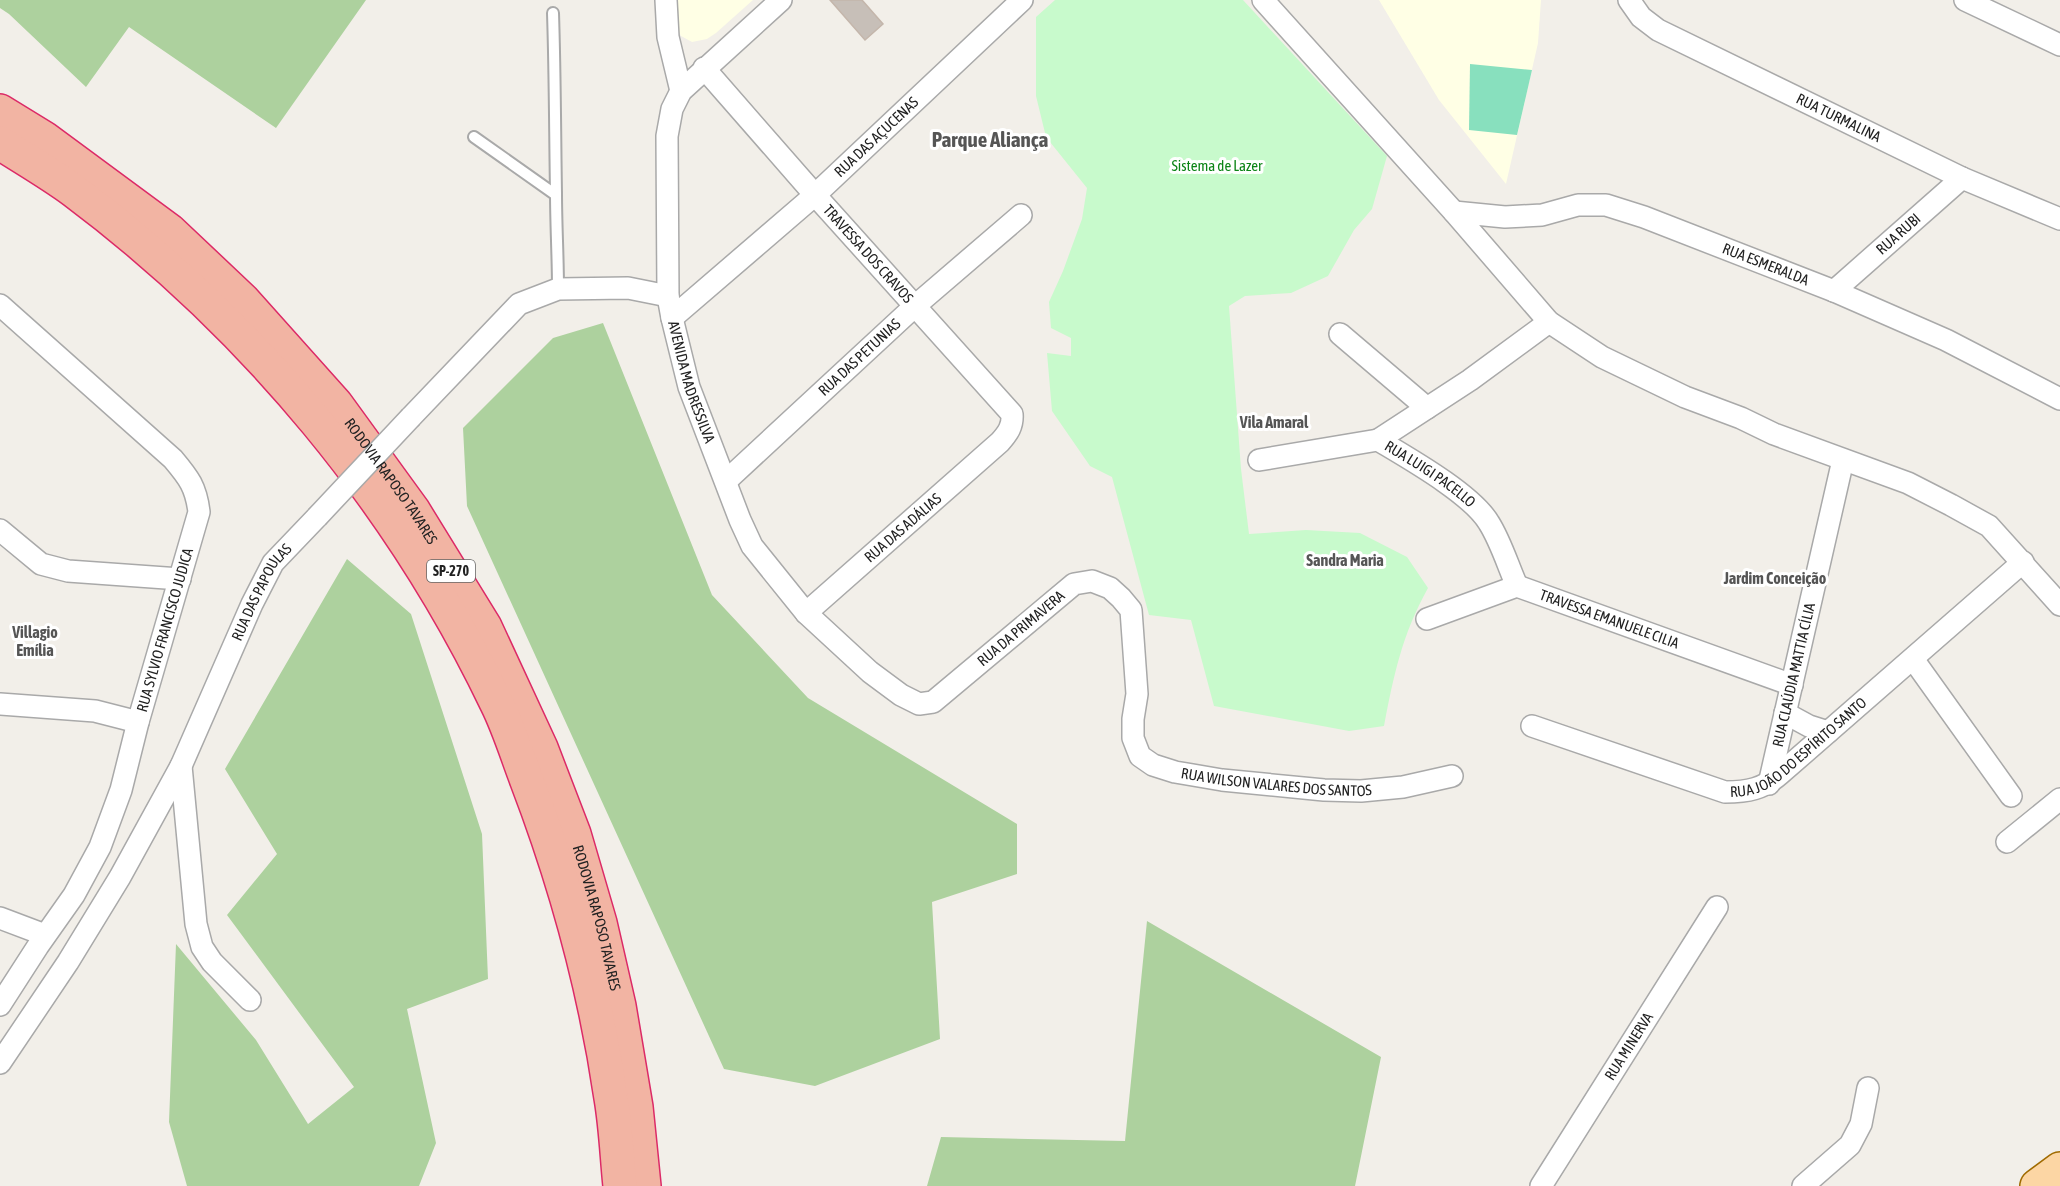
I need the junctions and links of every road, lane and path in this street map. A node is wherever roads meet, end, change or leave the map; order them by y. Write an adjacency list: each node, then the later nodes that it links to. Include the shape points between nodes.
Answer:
1 (666, 0): 10 (street, via 668,37)
2 (781, 0): 9 (street, AVENIDA MADRESSILVA)
3 (1263, 0): 17 (street)
4 (1629, 0): 14 (street, RUA TURMALINA, via 1641,17 1658,30)
5 (1965, 0): 8 (street)
6 (1014, 3): 16 (street, RUA DAS AÇUCENAS)
7 (553, 13): 15 (lane)
8 (2060, 45)
9 (704, 68): 10 (street, AVENIDA MADRESSILVA); 16 (street, TRAVESSA DOS CRAVOS)
10 (681, 91): 22 (street, AVENIDA MADRESSILVA, via 672,109 667,136)
11 (0, 111): 66 (highway, RODOVIA RAPOSO TAVARES / SP-270, via 44,138 170,231 243,300 336,404 413,510 485,627 545,758 574,834 600,923 636,1107)
12 (474, 137): 15 (lane)
13 (0, 143): 65 (highway, RODOVIA RAPOSO TAVARES / SP-270, via 73,190 155,257 255,351 384,509 449,611 498,706 544,825 576,930 612,1100)
14 (1962, 178): 19 (street, RUA TURMALINA); 21 (street, RUA RUBI)
15 (556, 195): 20 (lane)
16 (815, 195): 24 (street, TRAVESSA DOS CRAVOS); 25 (street, RUA DAS AÇUCENAS)
17 (1454, 212): 21 (street, RUA ESMERALDA, via 1505,217 1542,215 1578,205 1606,205); 26 (street)
18 (1021, 215): 24 (street, RUA DAS PETUNIAS)
19 (2060, 219)
20 (558, 290): 22 (street, RUA DAS PAPOULAS, via 628,288); 51 (street, RUA DAS PAPOULAS, bridge, via 519,304 273,563)
21 (1834, 291): 28 (street, RUA ESMERALDA, via 1946,340)
22 (668, 296): 25 (street, AVENIDA MADRESSILVA)
23 (0, 306): 37 (street, RUA SYLVIO FRANCISCO JUDICA, via 173,459 191,480 199,512)
24 (915, 306): 31 (street, TRAVESSA DOS CRAVOS, via 1012,414 1011,429); 34 (street, RUA DAS PETUNIAS)
25 (672, 318): 34 (street, AVENIDA MADRESSILVA, via 689,387)
26 (1549, 321): 29 (street); 33 (street, via 1602,357 1685,397)
27 (1340, 334): 29 (street)
28 (2060, 399)
29 (1427, 408): 30 (street)
30 (1378, 440): 32 (street, RUA LUIGI PACELLO); 38 (street, RUA LUIGI PACELLO, via 1469,501 1489,522)
31 (1000, 442): 40 (street, RUA DAS ADÁLIAS)
32 (1259, 460)
33 (1843, 460): 36 (street, via 1908,483 1989,526); 43 (street, RUA CLAÚDIA MATTIA CÍLIA)
34 (726, 481): 40 (street, AVENIDA MADRESSILVA, via 752,546)
35 (0, 530): 37 (street, via 41,564 68,571)
36 (2023, 562): 39 (street); 42 (street, RUA JOÃO DO ESPÍRITO SANTO)
37 (180, 579): 48 (street, RUA SYLVIO FRANCISCO JUDICA)
38 (1517, 586): 41 (street); 43 (street, TRAVESSA EMANUELE CILIA)
39 (2060, 605)
40 (806, 613): 44 (street, AVENIDA MADRESSILVA, via 901,695 919,704 933,702)
41 (1427, 619)
42 (1913, 659): 50 (street, RUA JOÃO DO ESPÍRITO SANTO); 54 (street)
43 (1792, 685): 46 (street, RUA CLAÚDIA MATTIA CÍLIA)
44 (943, 695): 47 (street, RUA DA PRIMAVERA, via 1074,584 1092,581 1110,588 1131,610 1137,694)
45 (0, 704): 48 (street, via 94,711)
46 (1785, 713): 50 (street); 53 (street, RUA CLAÚDIA MATTIA CÍLIA)
47 (1133, 719): 52 (street, RUA WILSON VALARES DOS SANTOS, via 1133,738 1140,756 1175,772 1222,780 1361,791)
48 (138, 722): 59 (street, RUA SYLVIO FRANCISCO JUDICA, via 121,790 100,847 74,895)
49 (1532, 726): 53 (street, RUA JOÃO DO ESPÍRITO SANTO, via 1725,792 1743,792)
50 (1828, 732): 53 (street, RUA JOÃO DO ESPÍRITO SANTO)
51 (182, 766): 60 (street, via 195,915 202,947); 62 (street, RUA DAS PAPOULAS, via 115,886)
52 (1452, 776)
53 (1769, 784)
54 (2012, 796)
55 (2060, 799): 56 (street)
56 (2007, 842)
57 (1717, 907): 67 (street, RUA MINERVA)
58 (0, 918): 59 (street)
59 (45, 935): 61 (street, RUA SYLVIO FRANCISCO JUDICA)
60 (249, 1000)
61 (0, 1005)
62 (0, 1063)
63 (1868, 1088): 68 (street, via 1861,1124 1850,1145)
64 (2060, 1169): 69 (main road)
65 (620, 1186)
66 (644, 1186)
67 (1541, 1186)
68 (1803, 1186)
69 (2037, 1186)

